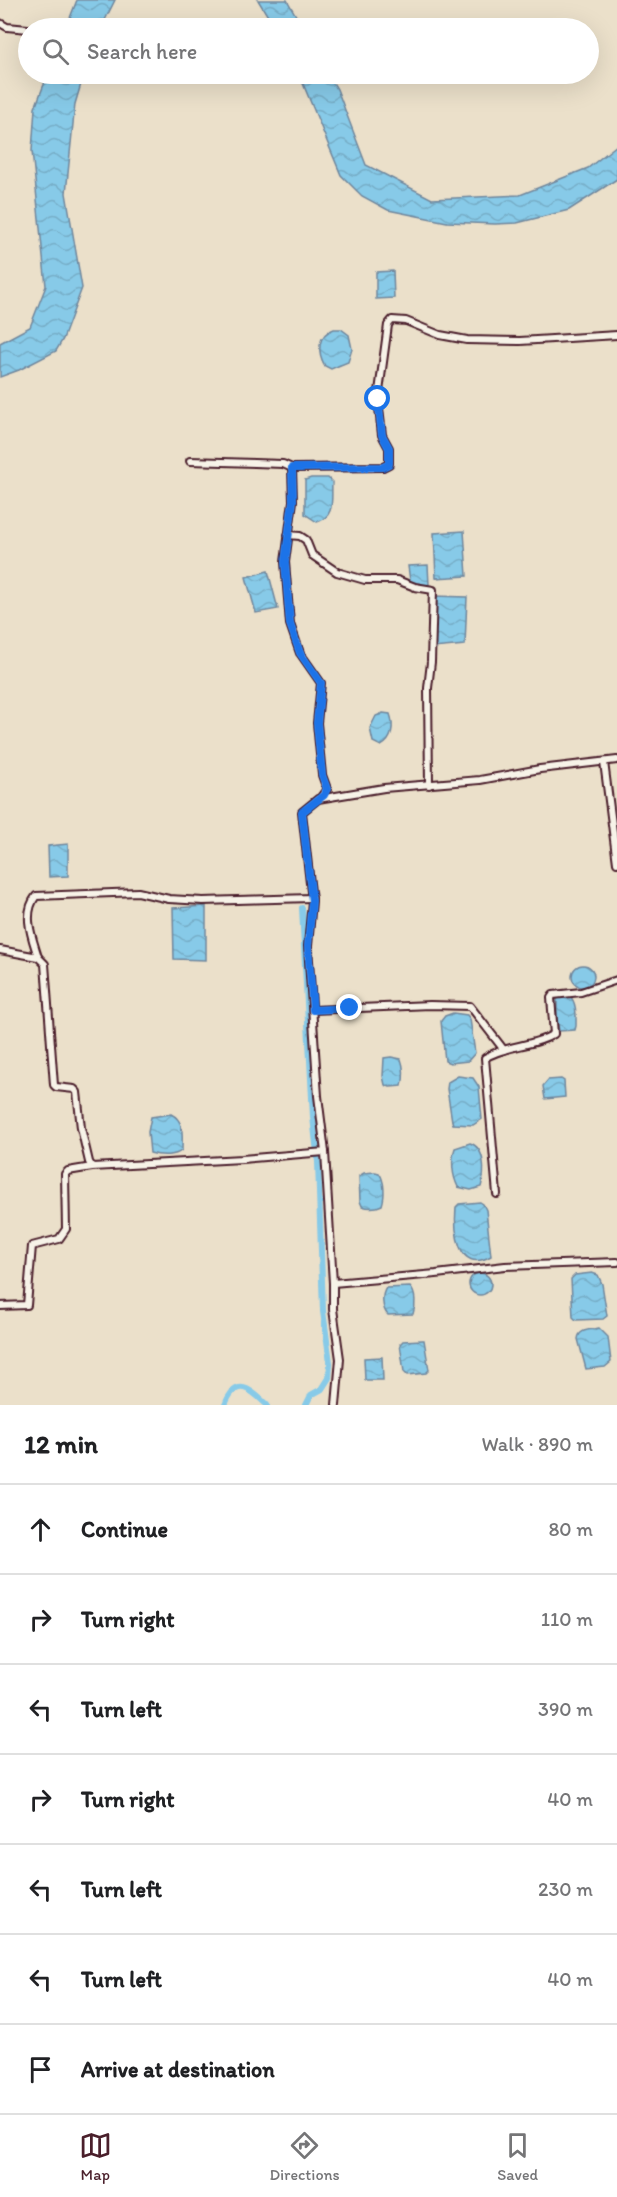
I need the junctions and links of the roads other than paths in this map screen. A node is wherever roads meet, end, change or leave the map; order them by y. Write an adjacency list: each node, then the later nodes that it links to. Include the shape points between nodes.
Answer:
1 (0, 23): 2 (street)
2 (18, 28)
3 (617, 335): 5 (street, via 467,340 392,320 388,325 378,399 389,464)
4 (190, 461): 5 (street, via 284,464)
5 (292, 468): 6 (street)
6 (288, 535): 9 (street, via 306,540 312,555 337,572 365,580 397,580 433,590); 10 (street, via 285,562 290,624 300,653 321,683 317,723 327,789)
7 (617, 760): 8 (street)
8 (604, 762): 9 (street); 11 (street)
9 (429, 785): 10 (street)
10 (318, 799): 12 (street, via 302,812)
11 (617, 863)
12 (312, 898): 14 (street, via 203,901 138,892 36,896 30,904 29,924); 16 (street, via 308,946)
13 (0, 950): 14 (street)
14 (38, 957): 19 (street, via 45,964 54,1084 77,1092 81,1128)
15 (617, 980): 17 (street, via 582,992 553,995 555,1034)
16 (313, 1010): 17 (street, via 470,1006); 18 (street)
17 (504, 1050): 20 (street, via 485,1058)
18 (323, 1152): 19 (street); 22 (street)
19 (92, 1167): 23 (street, via 65,1174 66,1229 59,1239 32,1246 27,1305)
20 (497, 1194)
21 (617, 1262): 22 (street, via 506,1266)
22 (333, 1283): 24 (street, via 340,1359)
23 (0, 1306)
24 (336, 1405)

